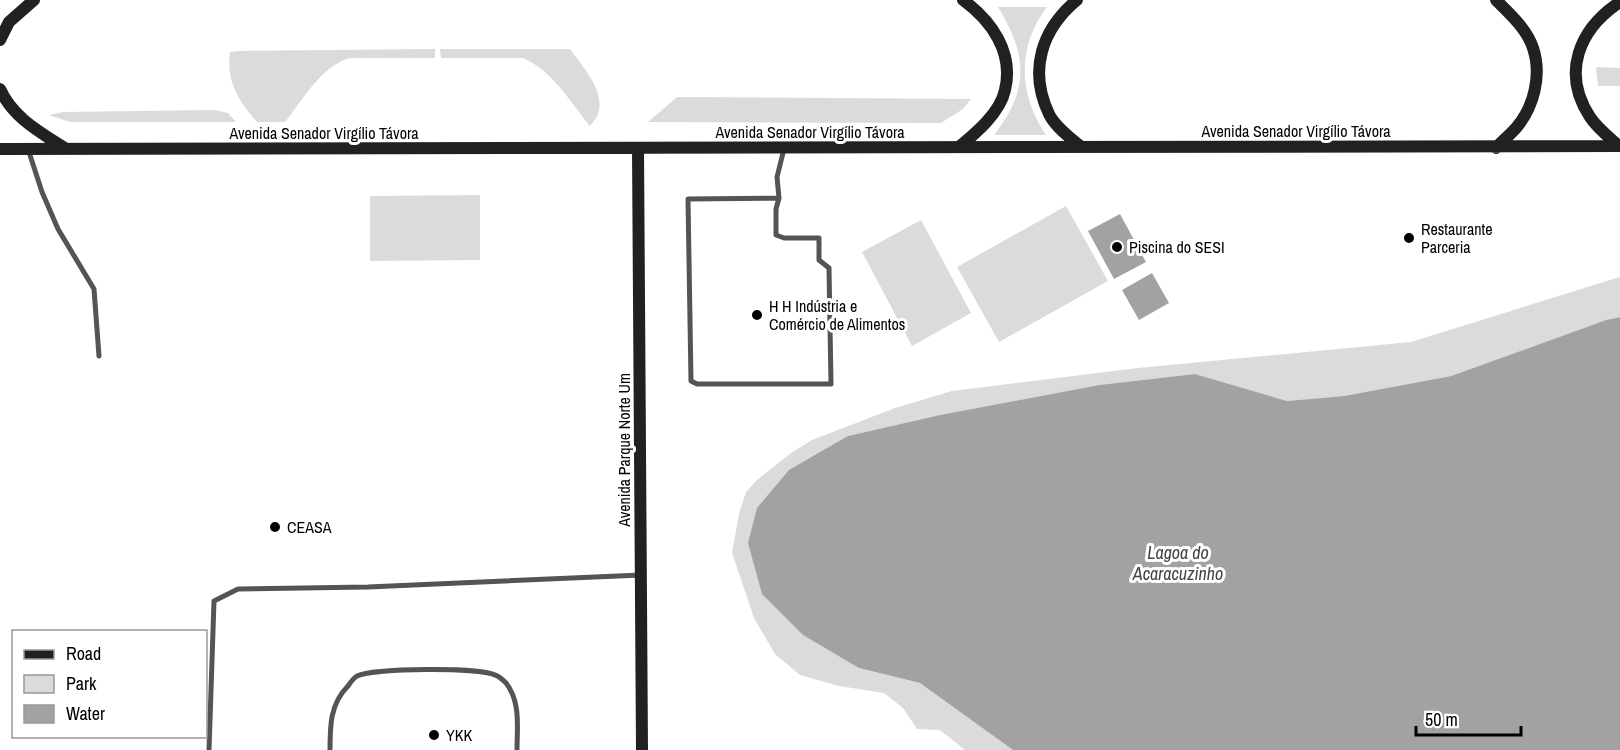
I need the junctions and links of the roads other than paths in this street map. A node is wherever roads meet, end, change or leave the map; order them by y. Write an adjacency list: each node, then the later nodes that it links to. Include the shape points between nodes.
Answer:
1 (34, 0): 6 (main road, via 9,22)
2 (963, 0): 9 (main road, via 991,25 1001,42 1007,74 1005,92 997,108)
3 (1077, 0): 10 (main road, via 1050,28 1040,70 1049,115)
4 (1496, 0): 11 (main road, via 1518,22 1528,39 1537,72 1528,111)
5 (1620, 2): 8 (main road, via 1590,28 1577,57 1576,83 1590,117)
6 (0, 40)
7 (0, 88): 14 (main road, via 24,122)
8 (1620, 146): 11 (main road, Avenida Senador Virgílio Távora)
9 (959, 147): 10 (main road, Avenida Senador Virgílio Távora); 16 (main road, Avenida Senador Virgílio Távora)
10 (1082, 147): 11 (main road, Avenida Senador Virgílio Távora)
11 (1496, 147)
12 (0, 149): 13 (main road, Avenida Senador Virgílio Távora)
13 (28, 149): 14 (main road, Avenida Senador Virgílio Távora); 18 (lane, via 58,228 94,289)
14 (66, 149): 15 (main road, Avenida Senador Virgílio Távora)
15 (638, 149): 16 (main road, Avenida Senador Virgílio Távora); 19 (main road, Avenida Parque Norte Um)
16 (784, 149): 17 (lane, via 777,177)
17 (779, 198): 17 (lane, via 688,199 691,381 697,384 831,384 829,268 819,260 819,238 776,235)
18 (99, 356)
19 (641, 575): 20 (lane, via 238,589 214,601); 23 (main road, Avenida Parque Norte Um)
20 (208, 750)
21 (330, 750): 22 (lane, via 330,724 336,701 356,676 373,672 478,670 495,674 513,694)
22 (517, 750)
23 (642, 750)

